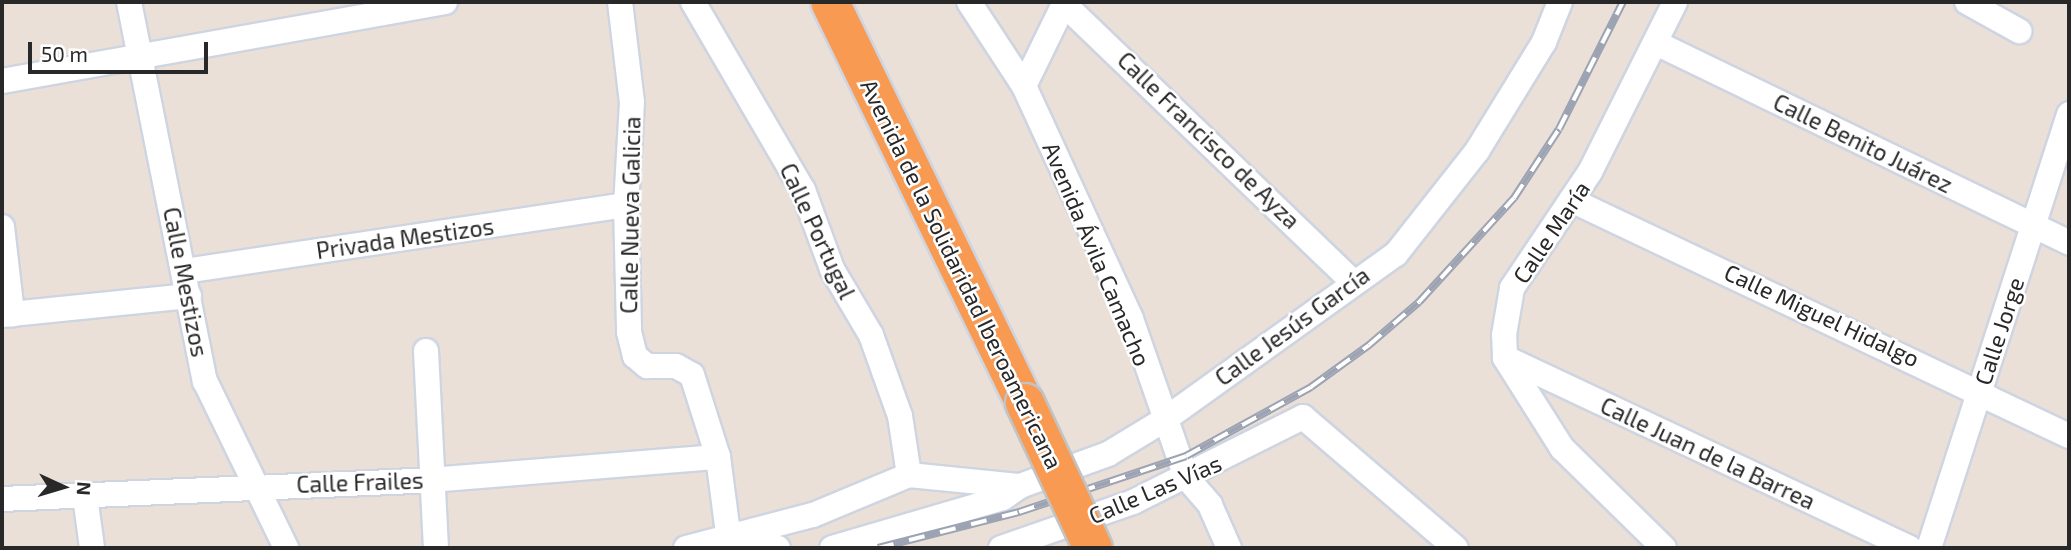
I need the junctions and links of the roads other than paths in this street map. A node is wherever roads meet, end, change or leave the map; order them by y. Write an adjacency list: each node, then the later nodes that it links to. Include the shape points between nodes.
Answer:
1 (129, 2): 13 (street, Calle Mestizos)
2 (445, 2): 13 (street)
3 (620, 2): 18 (street, Calle Nueva Galicia, via 632,102)
4 (693, 2): 32 (street, Calle Portugal, via 803,190 832,269 870,335 900,416)
5 (830, 2): 47 (highway, Avenida de la Solidaridad Iberoamericana, bridge)
6 (969, 2): 15 (street, Avenida Ávila Camacho)
7 (1560, 2): 23 (street, Calle Jesús García, via 1544,42 1477,151 1396,254)
8 (1675, 2): 12 (street, Calle María)
9 (1966, 2): 11 (street)
10 (1064, 3): 15 (street); 23 (street, Calle Francisco de Ayza)
11 (2019, 31)
12 (1657, 43): 17 (street, Calle María); 19 (street, Calle Benito Juárez)
13 (140, 59): 14 (street); 22 (street, Calle Mestizos)
14 (2, 81)
15 (1024, 86): 29 (street, Avenida Ávila Camacho, via 1130,319)
16 (2069, 114): 19 (street, Calle Jorge)
17 (1572, 200): 27 (street, Calle María, via 1513,288); 28 (street, Calle Miguel Hidalgo)
18 (626, 205): 22 (street, Privada Mestizos); 31 (street, Calle Nueva Galicia, via 635,356 647,366 676,366 692,375)
19 (2033, 225): 21 (street, Calle Benito Juárez); 28 (street, Calle Jorge)
20 (2, 227): 25 (street)
21 (2069, 243)
22 (184, 271): 24 (street, Calle Mestizos)
23 (1351, 280): 29 (street, Calle Jesús García)
24 (189, 296): 25 (street); 35 (street, Calle Mestizos, via 205,381)
25 (7, 315)
26 (426, 351): 34 (street)
27 (1505, 358): 50 (street, via 1562,448); 51 (street, Calle Juan de la Barrea)
28 (1980, 389): 30 (street, Calle Miguel Hidalgo); 52 (street, Calle Jorge)
29 (1164, 421): 33 (street, Avenida Ávila Camacho); 36 (street, Calle Jesús García, via 1108,454)
30 (2069, 436)
31 (718, 457): 34 (street, Calle Frailes); 39 (street, Calle Nueva Galicia)
32 (909, 475): 36 (street, Calle Jesús García); 39 (street)
33 (1185, 477): 46 (street, Calle Las Vías); 48 (street, Avenida Ávila Camacho, via 1210,505); 49 (street, Calle Las Vías, via 1303,417)
34 (430, 480): 35 (street, Calle Frailes); 42 (street)
35 (254, 486): 37 (street, Calle Frailes); 41 (street, Calle Mestizos)
36 (1020, 486): 45 (street, via 1003,498)
37 (85, 496): 38 (street, Calle Frailes); 40 (street)
38 (2, 499)
39 (729, 543): 43 (street); 44 (street)
40 (92, 548)
41 (286, 548)
42 (436, 548)
43 (686, 548)
44 (778, 548)
45 (832, 548)
46 (1001, 548)
47 (1093, 548)
48 (1229, 548)
49 (1456, 548)
50 (1664, 548)
51 (1910, 548)
52 (1929, 548)

